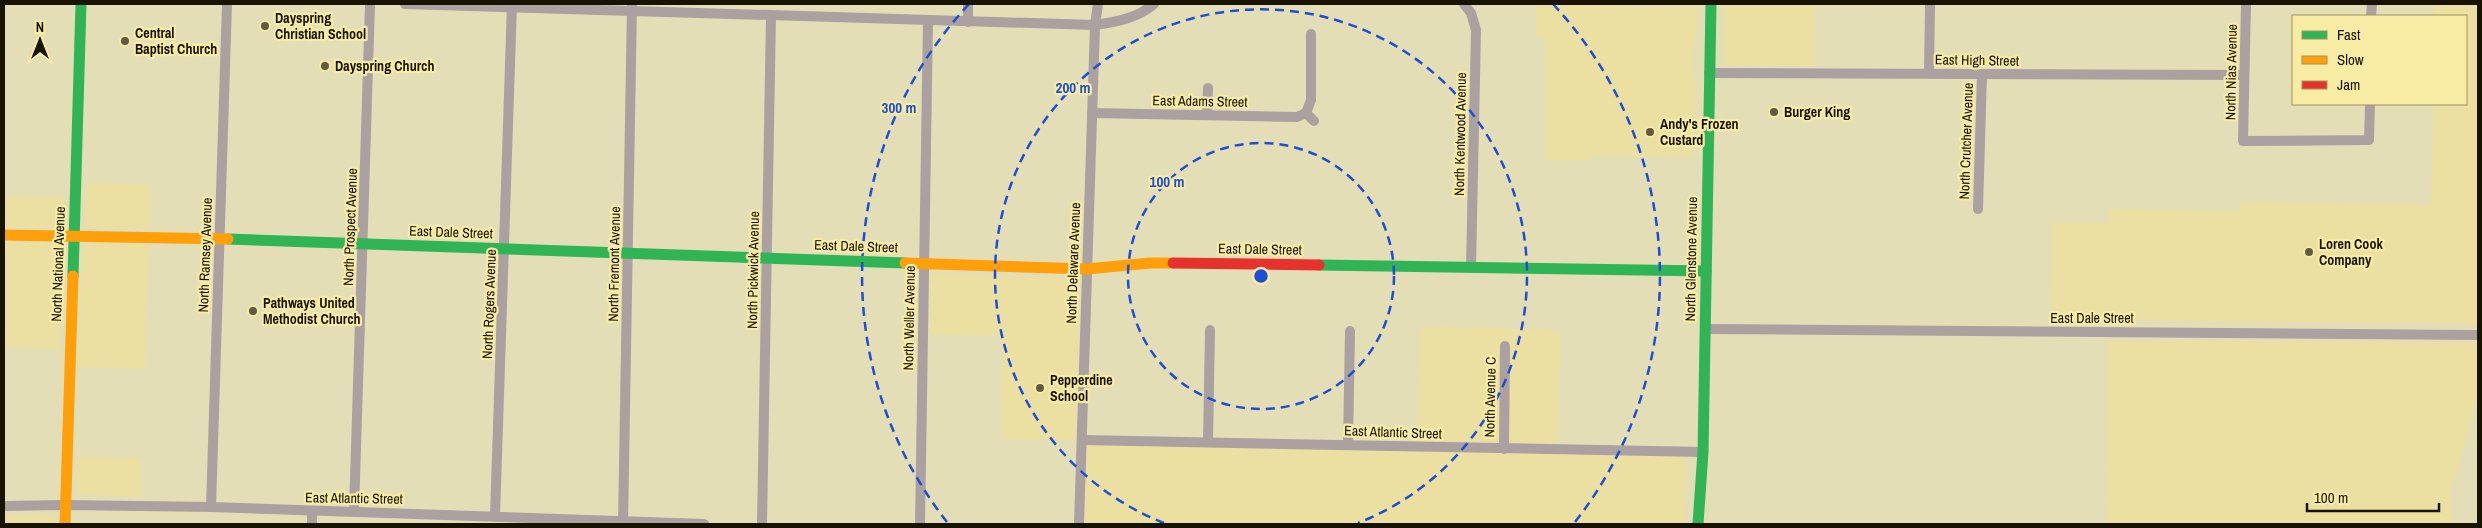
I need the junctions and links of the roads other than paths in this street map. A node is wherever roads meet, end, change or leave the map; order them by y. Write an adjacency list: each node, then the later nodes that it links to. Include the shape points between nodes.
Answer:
1 (81, 4): 32 (street, North National Avenue)
2 (227, 4): 33 (street, North Ramsey Avenue)
3 (370, 4): 34 (street, North Prospect Avenue)
4 (405, 4): 13 (street)
5 (777, 4): 15 (street, North Pickwick Avenue)
6 (968, 4): 17 (street)
7 (1098, 4): 18 (street, North Delaware Avenue)
8 (1154, 4): 18 (street, via 1146,11 1118,21)
9 (1464, 4): 39 (street, North Kentwood Avenue, via 1471,13 1476,30)
10 (1711, 4): 21 (street, North Glenstone Avenue)
11 (1930, 4): 20 (street)
12 (2246, 4): 23 (street, North Nias Avenue)
13 (512, 5): 14 (street); 35 (street, North Rogers Avenue)
14 (632, 7): 15 (street); 36 (street, North Fremont Avenue)
15 (774, 16): 16 (street); 37 (street, North Pickwick Avenue)
16 (928, 21): 17 (street); 38 (street, North Weller Avenue)
17 (968, 22): 18 (street)
18 (1095, 25): 27 (street, North Delaware Avenue)
19 (1311, 34): 26 (street, via 1311,100)
20 (1929, 72): 21 (street, East High Street); 22 (street, East High Street)
21 (1709, 73): 41 (street, North Glenstone Avenue)
22 (1982, 74): 23 (street, East High Street); 30 (street, North Crutcher Avenue)
23 (2244, 75): 25 (street, North Nias Avenue, via 2243,141 2369,140)
24 (1208, 88): 28 (street)
25 (2370, 105)
26 (1306, 112): 28 (street, East Adams Street, via 1297,117); 29 (street)
27 (1092, 113): 28 (street, East Adams Street); 40 (street, North Delaware Avenue)
28 (1207, 114)
29 (1314, 121)
30 (1978, 209)
31 (4, 235): 32 (street, East Dale Street)
32 (74, 236): 33 (street, East Dale Street); 52 (street, North National Avenue)
33 (220, 240): 34 (street, East Dale Street); 54 (street, North Ramsey Avenue)
34 (363, 244): 35 (street, East Dale Street); 56 (street, North Prospect Avenue)
35 (505, 249): 36 (street, East Dale Street); 57 (street, North Rogers Avenue)
36 (628, 253): 37 (street, East Dale Street); 59 (street, North Fremont Avenue)
37 (768, 257): 38 (street, East Dale Street); 63 (street, North Pickwick Avenue)
38 (923, 264): 40 (street, East Dale Street); 64 (street, North Weller Avenue)
39 (1471, 268): 40 (street, East Dale Street, via 1150,263); 41 (street, East Dale Street)
40 (1087, 269): 47 (street, North Delaware Avenue)
41 (1706, 272): 42 (street, North Glenstone Avenue)
42 (1706, 329): 45 (street, East Dale Street); 51 (street, North Glenstone Avenue)
43 (1210, 330): 48 (street)
44 (1350, 331): 49 (street)
45 (2478, 335)
46 (1505, 346): 50 (street, North Avenue C)
47 (1082, 440): 48 (street, East Atlantic Street); 65 (street, North Delaware Avenue)
48 (1208, 442): 49 (street, East Atlantic Street)
49 (1348, 444): 50 (street, East Atlantic Street)
50 (1504, 449): 51 (street, East Atlantic Street)
51 (1703, 452): 58 (street, North Glenstone Avenue)
52 (65, 505): 53 (street, East Atlantic Street); 54 (street, East Atlantic Street); 60 (street, North National Avenue)
53 (4, 506)
54 (211, 508): 55 (street, East Atlantic Street)
55 (312, 511): 56 (street, East Atlantic Street); 61 (street)
56 (354, 511): 57 (street, East Atlantic Street)
57 (495, 516): 59 (street, East Atlantic Street)
58 (1700, 521)
59 (623, 523): 62 (street, East Atlantic Street)
60 (65, 524)
61 (312, 524)
62 (704, 524)
63 (762, 524)
64 (920, 524)
65 (1079, 524)

